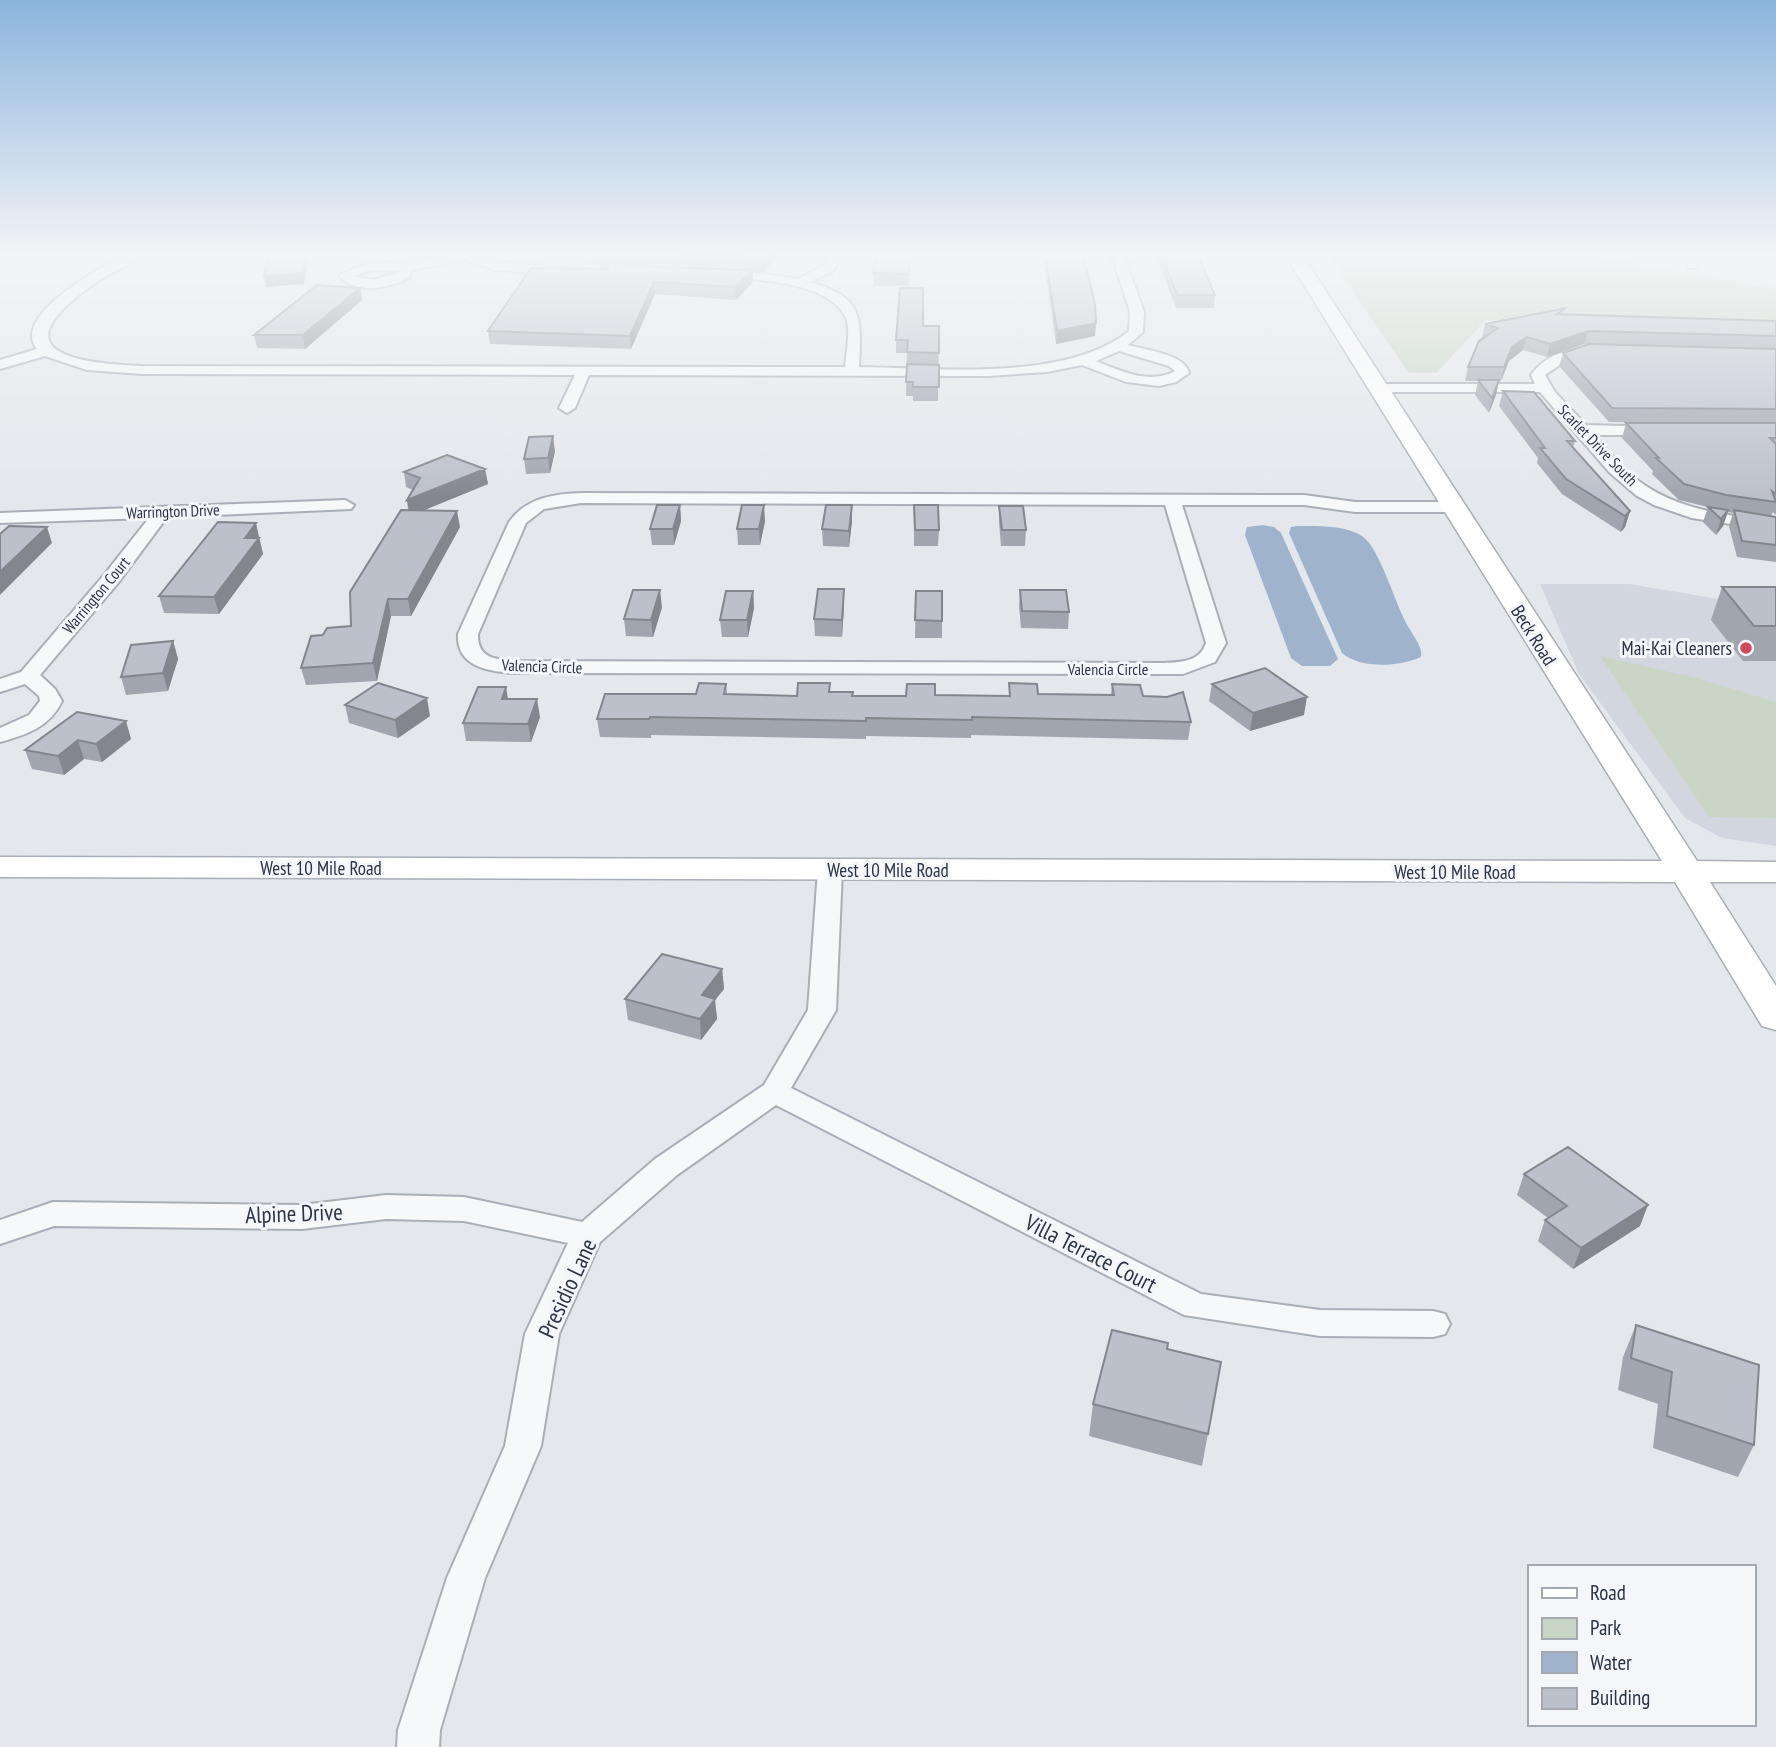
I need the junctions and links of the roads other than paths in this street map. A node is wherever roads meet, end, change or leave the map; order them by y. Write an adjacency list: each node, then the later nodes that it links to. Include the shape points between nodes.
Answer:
1 (37, 335): 6 (street)
2 (855, 335): 11 (street)
3 (1133, 335): 5 (street)
4 (1344, 335): 12 (main road, Beck Road)
5 (1119, 347): 8 (street); 8 (street, via 1174,363 1182,373 1166,380 1144,380)
6 (46, 351): 9 (street); 10 (street, via 86,365 142,370)
7 (1605, 351): 13 (street, via 1558,357 1544,365 1538,374)
8 (1080, 360): 11 (street, via 1013,371)
9 (0, 365)
10 (584, 371): 11 (street); 14 (street)
11 (852, 372)
12 (1378, 388): 13 (street); 18 (main road, Beck Road)
13 (1546, 388): 15 (street, Scarlet Drive South)
14 (567, 408)
15 (1582, 430): 16 (street); 22 (street, Scarlet Drive South, via 1629,481 1658,500 1693,512)
16 (1681, 430)
17 (1172, 500): 17 (street, Valencia Circle, via 558,500 526,512 518,522 468,634 468,649 487,663 525,667 1186,667 1207,659 1216,643); 18 (street, Valencia Circle, via 1304,500 1355,507)
18 (1449, 501): 29 (main road, Beck Road)
19 (345, 505): 20 (street, Warrington Drive)
20 (162, 512): 21 (street, Warrington Drive); 23 (street, Warrington Court)
21 (0, 518)
22 (1776, 526)
23 (27, 676): 24 (street, Warrington Court); 25 (street, via 48,693 49,710 32,723)
24 (0, 686)
25 (0, 735)
26 (0, 867): 27 (main road, West 10 Mile Road)
27 (830, 870): 29 (main road, West 10 Mile Road); 31 (street, Presidio Lane, via 822,1010)
28 (1776, 872): 29 (main road, West 10 Mile Road)
29 (1686, 873): 30 (main road, Beck Road)
30 (1776, 1017)
31 (774, 1092): 33 (street, Presidio Lane, via 666,1167); 34 (street, Villa Terrace Court, via 1196,1306 1320,1323)
32 (0, 1232): 33 (street, Alpine Drive, via 53,1214 302,1217 386,1207 464,1209)
33 (587, 1235): 35 (street, Presidio Lane, via 542,1334 523,1446 466,1578 419,1730)
34 (1433, 1324)
35 (418, 1747)

